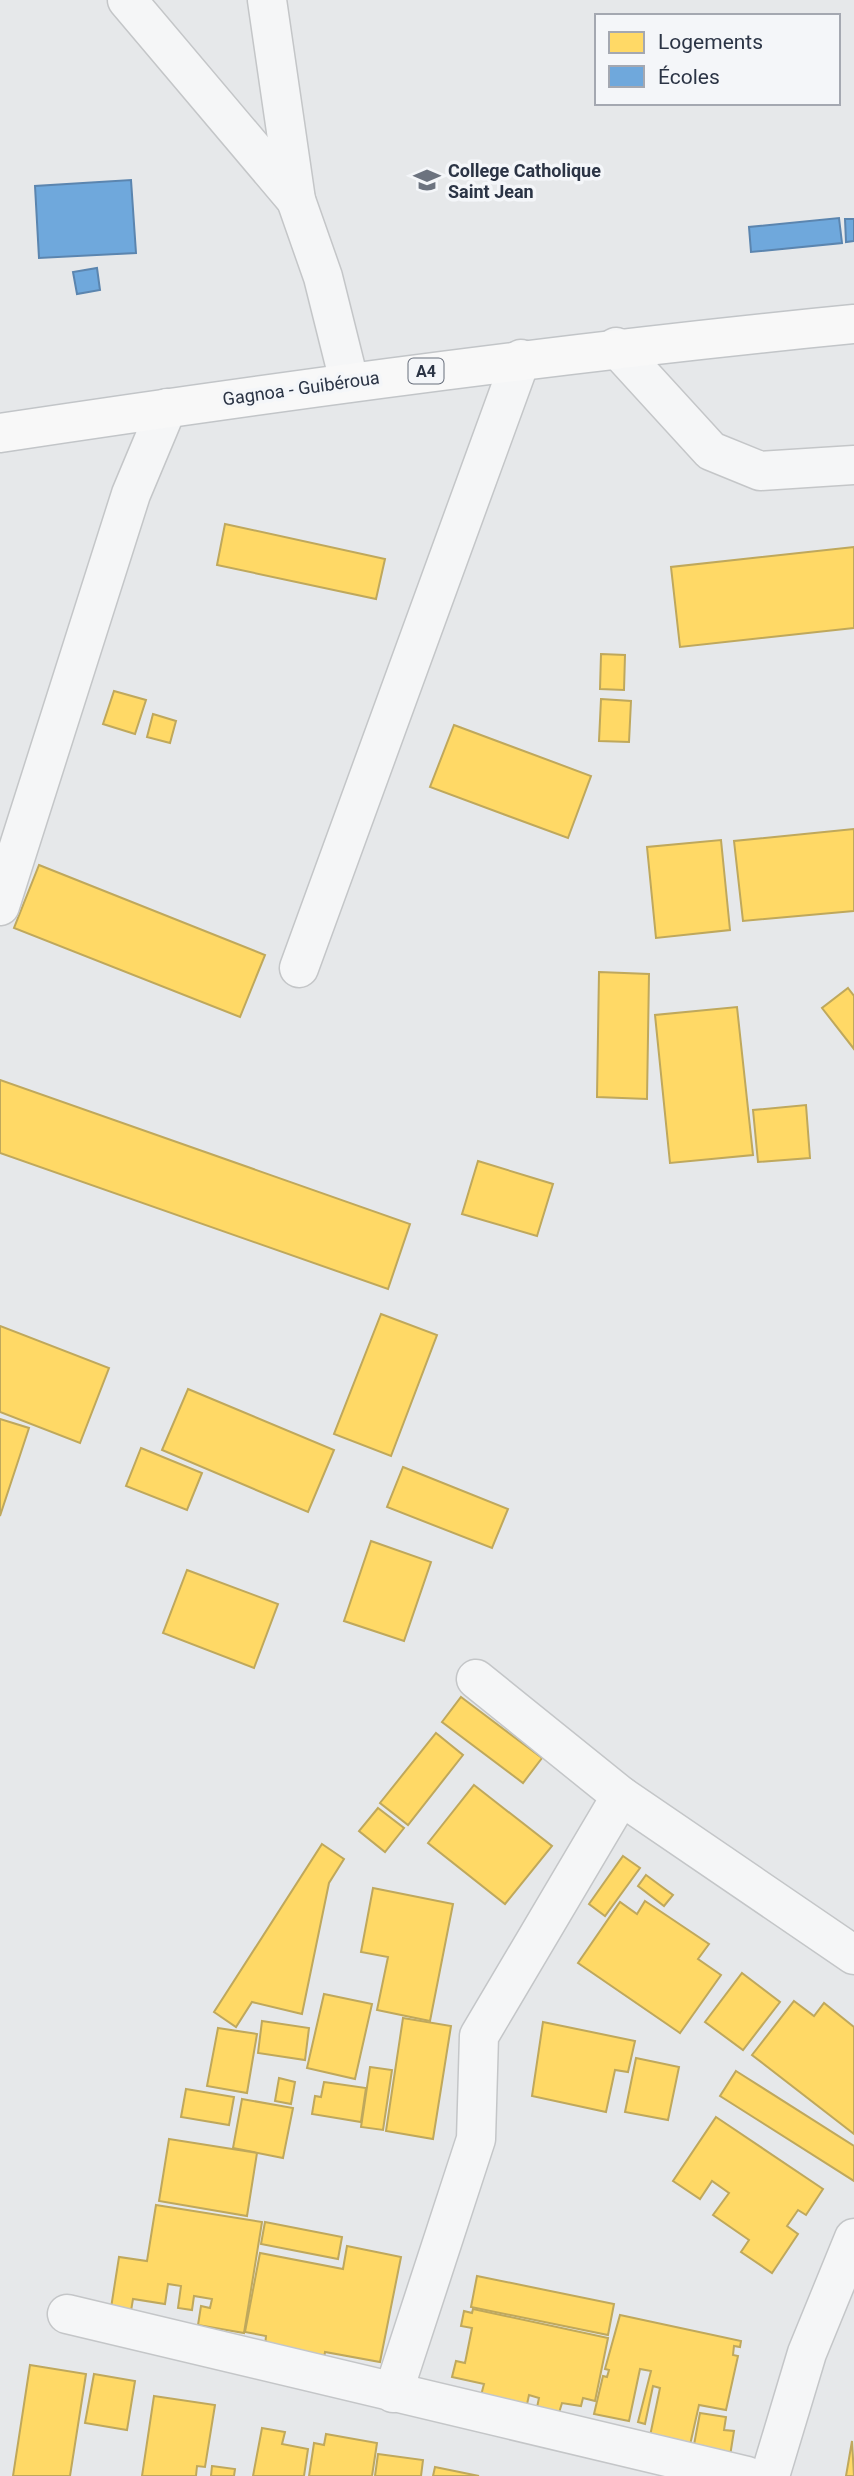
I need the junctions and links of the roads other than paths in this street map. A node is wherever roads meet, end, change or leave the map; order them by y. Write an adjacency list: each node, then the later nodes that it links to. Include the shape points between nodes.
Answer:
1 (127, 0): 3 (street)
2 (267, 0): 3 (street)
3 (296, 200): 7 (street, via 323,276)
4 (854, 324): 5 (main road, Gagnoa - Guibéroua / A4)
5 (616, 347): 6 (main road, Gagnoa - Guibéroua / A4); 10 (street, via 711,451 760,471)
6 (521, 359): 7 (main road, Gagnoa - Guibéroua / A4); 12 (street)
7 (349, 380): 8 (main road, Gagnoa - Guibéroua / A4)
8 (167, 408): 9 (main road, Gagnoa - Guibéroua / A4); 11 (street, via 131,494)
9 (0, 433)
10 (854, 465)
11 (0, 906)
12 (299, 968)
13 (475, 1679): 14 (street)
14 (621, 1796): 15 (street); 18 (street, via 479,2036 476,2139)
15 (854, 1955)
16 (854, 2238): 20 (street, via 807,2353)
17 (67, 2314): 18 (street)
18 (393, 2393): 19 (street)
19 (747, 2476)
20 (770, 2476)

